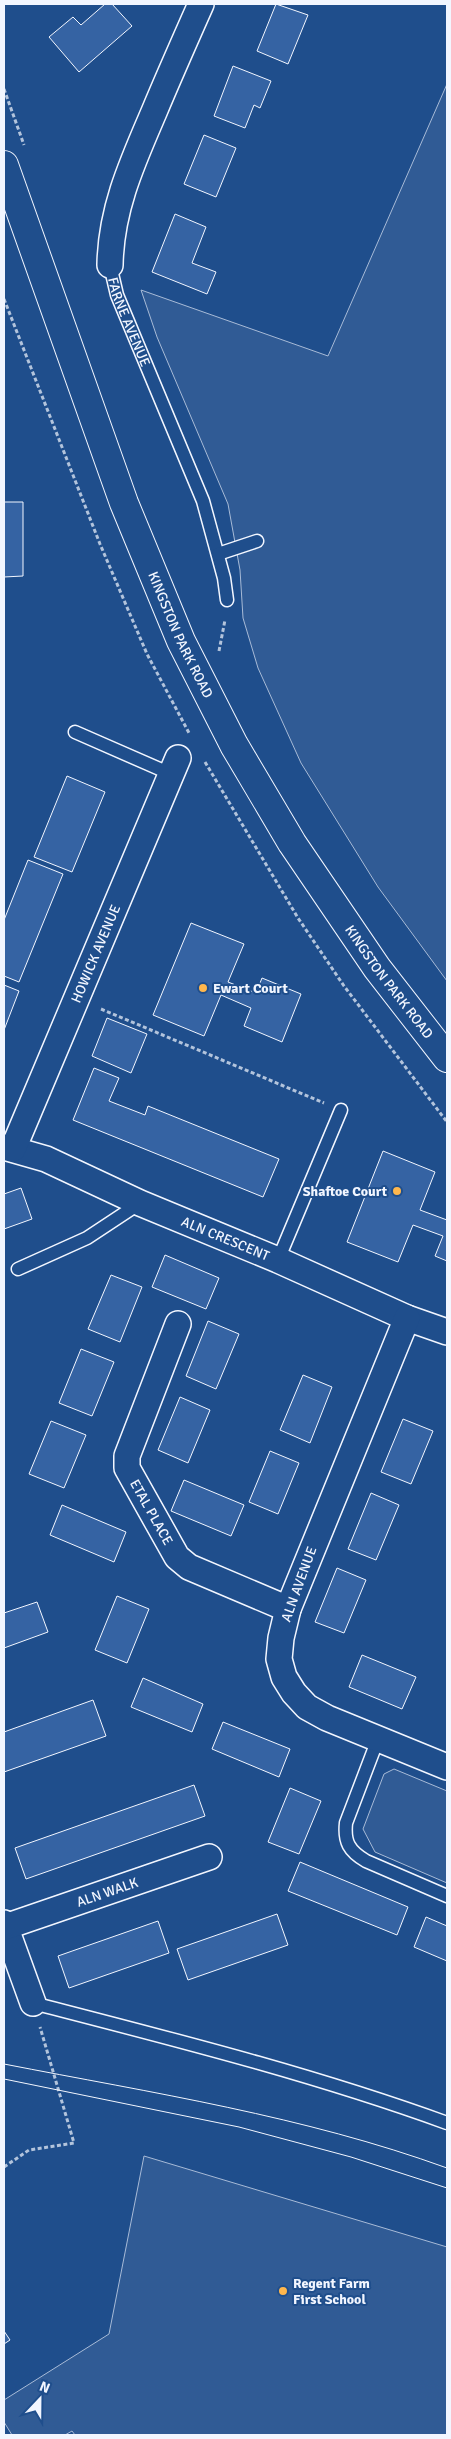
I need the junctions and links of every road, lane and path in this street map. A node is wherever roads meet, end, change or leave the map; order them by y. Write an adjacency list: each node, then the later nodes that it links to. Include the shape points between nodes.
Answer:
1 (200, 4): 3 (street, FARNE AVENUE, via 127,174 110,240)
2 (4, 166): 14 (street, KINGSTON PARK ROAD, via 124,502 181,641 234,745 292,843 377,968)
3 (110, 265): 6 (lane, FARNE AVENUE, via 117,295 203,501)
4 (4, 299): 10 (path, via 107,561 147,654)
5 (257, 541): 6 (lane)
6 (218, 554): 7 (lane, FARNE AVENUE)
7 (227, 600): 8 (path)
8 (217, 656)
9 (75, 732): 12 (lane)
10 (190, 736)
11 (204, 761): 16 (path, via 298,918 344,986)
12 (175, 766): 13 (street, HOWICK AVENUE)
13 (78, 999): 15 (path); 17 (street, HOWICK AVENUE)
14 (447, 1058)
15 (341, 1110): 19 (lane)
16 (447, 1122)
17 (9, 1148): 18 (street, ALN CRESCENT, via 46,1159)
18 (140, 1203): 19 (street, ALN CRESCENT); 20 (lane, via 87,1238)
19 (278, 1260): 21 (street, ALN CRESCENT)
20 (18, 1269)
21 (407, 1318): 23 (street, ALN CRESCENT); 24 (street, ALN AVENUE)
22 (178, 1324): 24 (street, ETAL PLACE, via 127,1456 127,1468 177,1557 189,1567)
23 (447, 1332)
24 (288, 1609): 25 (street, ALN AVENUE, via 279,1659 284,1677 294,1693 308,1707 327,1718)
25 (378, 1738): 26 (street, ALN AVENUE); 28 (lane, via 346,1823 347,1845 366,1861)
26 (447, 1767)
27 (209, 1857): 29 (street, ALN WALK)
28 (447, 1896)
29 (4, 1925): 30 (street)
30 (33, 2003): 31 (lane, via 380,2098); 32 (path, via 74,2143 29,2150)
31 (447, 2123)
32 (4, 2167)

